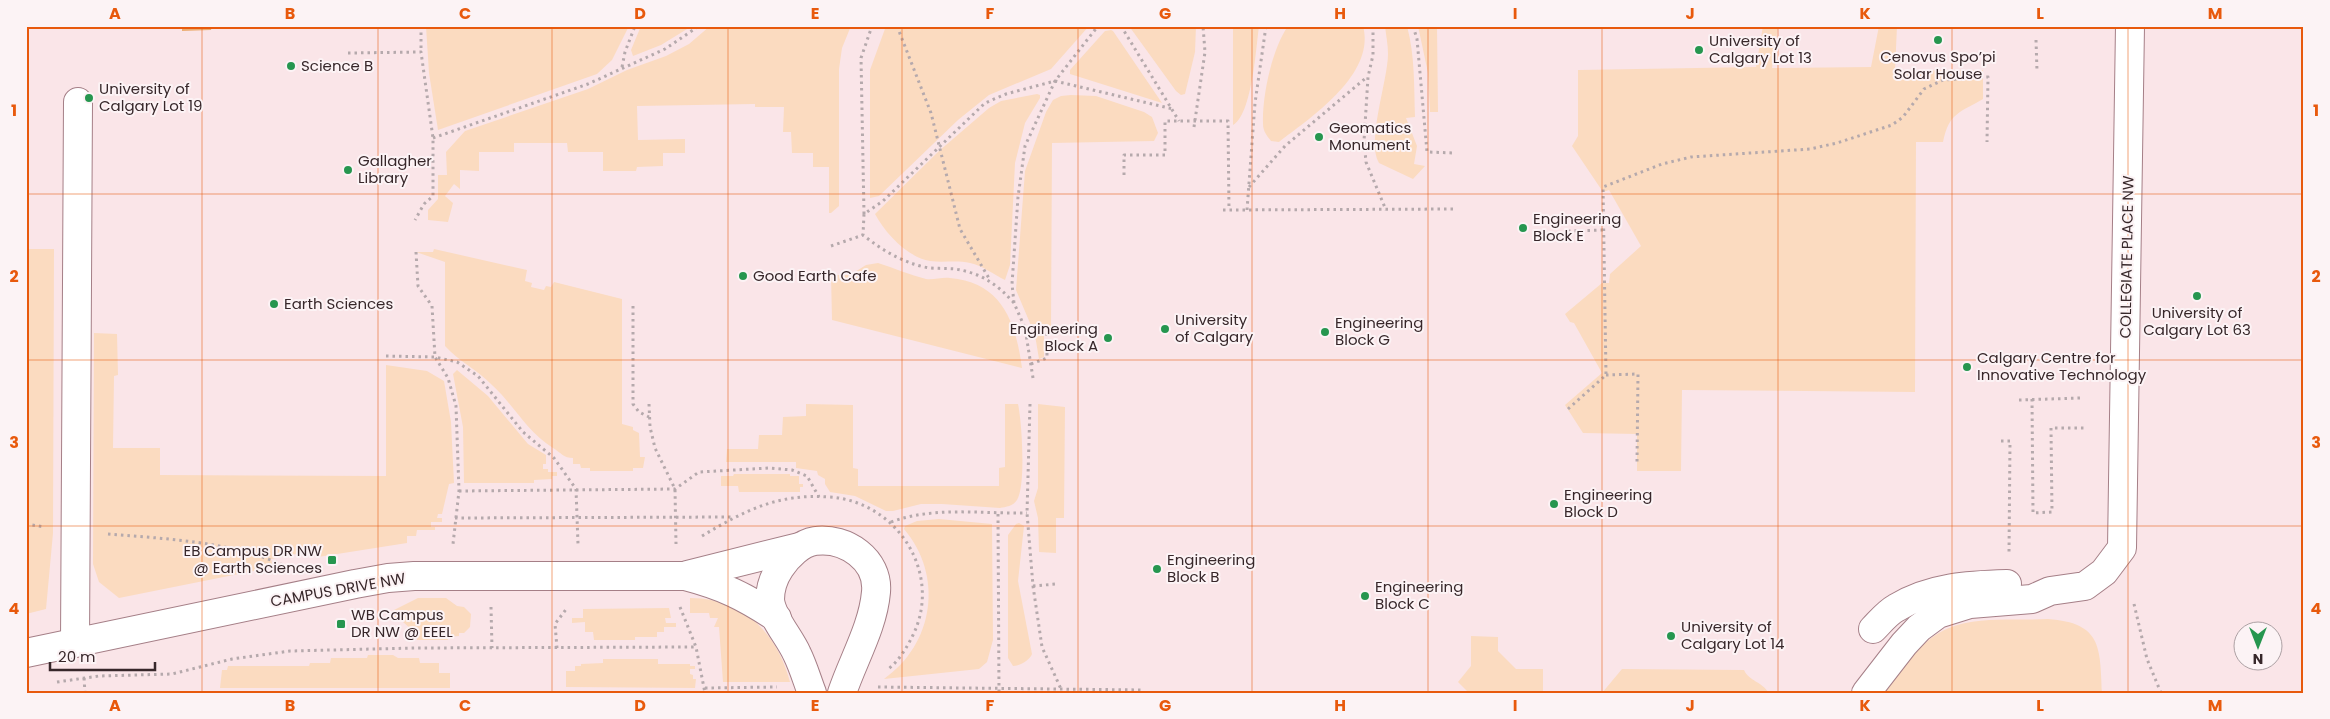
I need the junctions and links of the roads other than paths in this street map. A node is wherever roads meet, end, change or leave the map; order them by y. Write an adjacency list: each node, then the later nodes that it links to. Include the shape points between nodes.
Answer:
1 (2130, 26): 5 (street, COLLEGIATE PLACE NW, via 2122,548 2104,572 2085,586)
2 (78, 102): 8 (street)
3 (799, 547): 4 (street, CAMPUS DRIVE NW); 6 (street, via 786,560 772,586 770,601); 11 (street, CAMPUS DRIVE NW, via 815,541 838,543 860,552 874,574 876,592 869,622)
4 (685, 576): 6 (street, CAMPUS DRIVE NW, via 716,584 746,597); 8 (street, CAMPUS DRIVE NW, via 449,575 388,578)
5 (2050, 592): 7 (street, COLLEGIATE PLACE NW, via 2033,584 1968,585 1932,592 1895,608); 12 (street, COLLEGIATE PLACE NW, via 2032,599 1970,604 1938,614 1904,644)
6 (777, 618): 10 (street, via 797,654)
7 (1873, 629)
8 (75, 643): 9 (street, CAMPUS DRIVE NW)
9 (26, 653)
10 (812, 693)
11 (842, 693)
12 (1866, 693)

